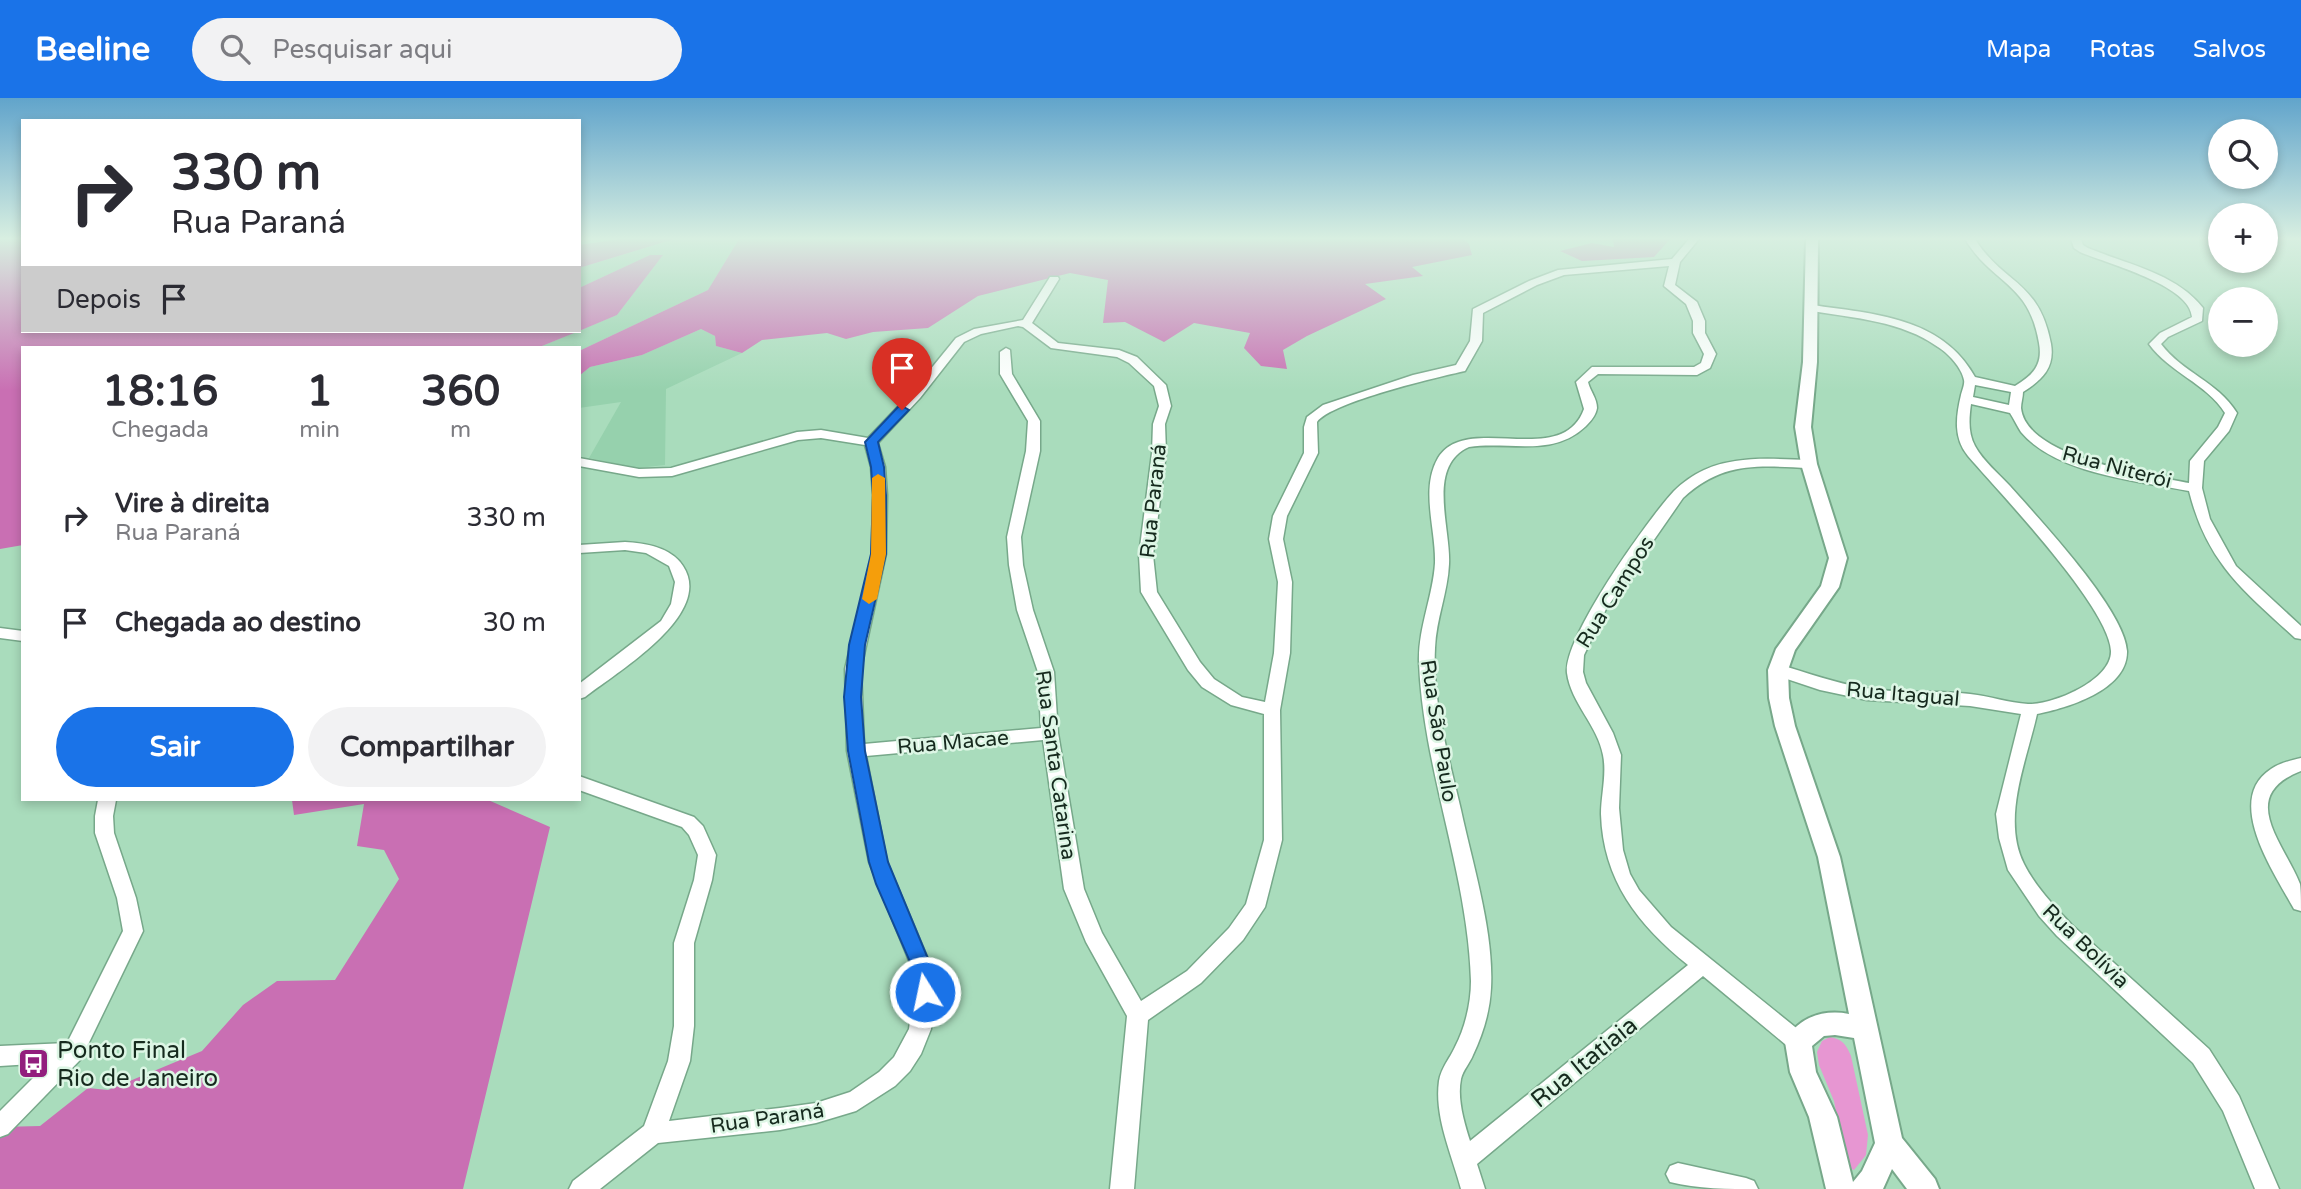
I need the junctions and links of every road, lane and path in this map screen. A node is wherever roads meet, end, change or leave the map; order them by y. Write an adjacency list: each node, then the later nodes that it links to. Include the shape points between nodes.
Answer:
1 (1047, 290): 8 (street)
2 (1518, 290): 24 (street, via 1477,311 1476,341 1461,368 1392,386 1315,415 1309,429 1311,453 1280,516 1276,539 1285,582 1282,653)
3 (1674, 290): 41 (street, Rua São Paulo, via 1691,302 1710,354 1706,365 1697,371 1596,370 1581,383 1590,402 1585,421 1551,441 1492,440 1457,448 1446,456 1441,471 1438,511 1443,561 1428,629 1427,664 1445,782 1477,932 1481,984 1468,1041 1450,1080)
4 (1812, 290): 7 (street)
5 (2018, 290): 11 (street, via 2034,306 2047,352 2046,367)
6 (2178, 290): 17 (street, via 2198,306 2198,319 2155,344 2180,368 2212,388 2231,412 2197,461)
7 (1812, 307): 10 (street, via 1895,323 1928,336 1962,360); 16 (street, via 1803,427)
8 (1026, 324): 14 (street, via 996,326 960,340); 24 (street, Rua Paraná, via 1055,346 1125,356 1160,385 1166,406 1159,424 1146,555 1149,592 1209,683 1237,701)
9 (1006, 352): 26 (street, Rua Santa Catarina, via 1006,374 1034,421 1033,451 1014,537 1025,610 1046,672)
10 (1970, 380): 11 (street); 12 (street)
11 (2017, 390): 13 (street)
12 (1968, 400): 13 (street); 25 (street, via 1961,427 1970,450 2049,541 2118,636 2113,668 2101,682 2067,702)
13 (2015, 410): 17 (street, Rua Niterói, via 2031,437 2068,458)
14 (871, 442): 15 (street, via 821,434 797,436 672,472 639,473); 27 (street, Rua Paraná, via 879,481 879,554 853,669)
15 (581, 462)
16 (1809, 464): 22 (street, via 1835,544 1837,568 1830,587 1786,649); 32 (street, Rua Campos, via 1741,463 1716,468 1689,483 1597,613 1576,651 1578,683 1612,753 1609,800 1614,852 1623,875 1654,925)
17 (2195, 488): 20 (street, via 2203,519 2230,568)
18 (581, 549): 23 (street, via 653,550 676,567 683,589 676,613 660,631)
19 (0, 633): 21 (street)
20 (2301, 634)
21 (21, 636)
22 (1778, 670): 25 (street, Rua Itagual, via 1867,694 1970,700); 34 (street, via 1784,726 1829,857)
23 (581, 691)
24 (1272, 710): 33 (street, via 1273,840 1255,907 1194,977)
25 (2030, 710): 50 (street, Rua Bolívia, via 2005,814 2015,865 2064,930 2217,1076 2243,1125)
26 (1050, 733): 27 (street, Rua Macae); 33 (street, Rua Santa Catarina, via 1074,889 1093,936)
27 (856, 751): 39 (street, Rua Paraná, via 878,862 926,978 913,1048 887,1079 837,1108)
28 (2301, 764): 31 (street, via 2267,779 2258,809 2277,859)
29 (581, 784): 39 (street, via 688,822 707,855 684,943 683,1044)
30 (107, 801): 36 (street, via 105,835 133,914 133,931)
31 (2301, 903)
32 (1702, 965): 35 (street, Rua Campos); 41 (street, Rua Itatiaia)
33 (1138, 1015): 44 (street)
34 (1864, 1029): 35 (street, via 1822,1024 1810,1028); 40 (street)
35 (1798, 1042): 47 (street)
36 (73, 1052): 37 (street); 38 (street)
37 (0, 1056)
38 (0, 1126)
39 (653, 1133): 43 (street)
40 (1889, 1144): 48 (street); 49 (street)
41 (1466, 1159): 45 (street, Rua São Paulo)
42 (1678, 1174): 46 (street)
43 (580, 1189)
44 (1122, 1189)
45 (1473, 1189)
46 (1746, 1189)
47 (1840, 1189)
48 (1864, 1189)
49 (1925, 1189)
50 (2267, 1189)

